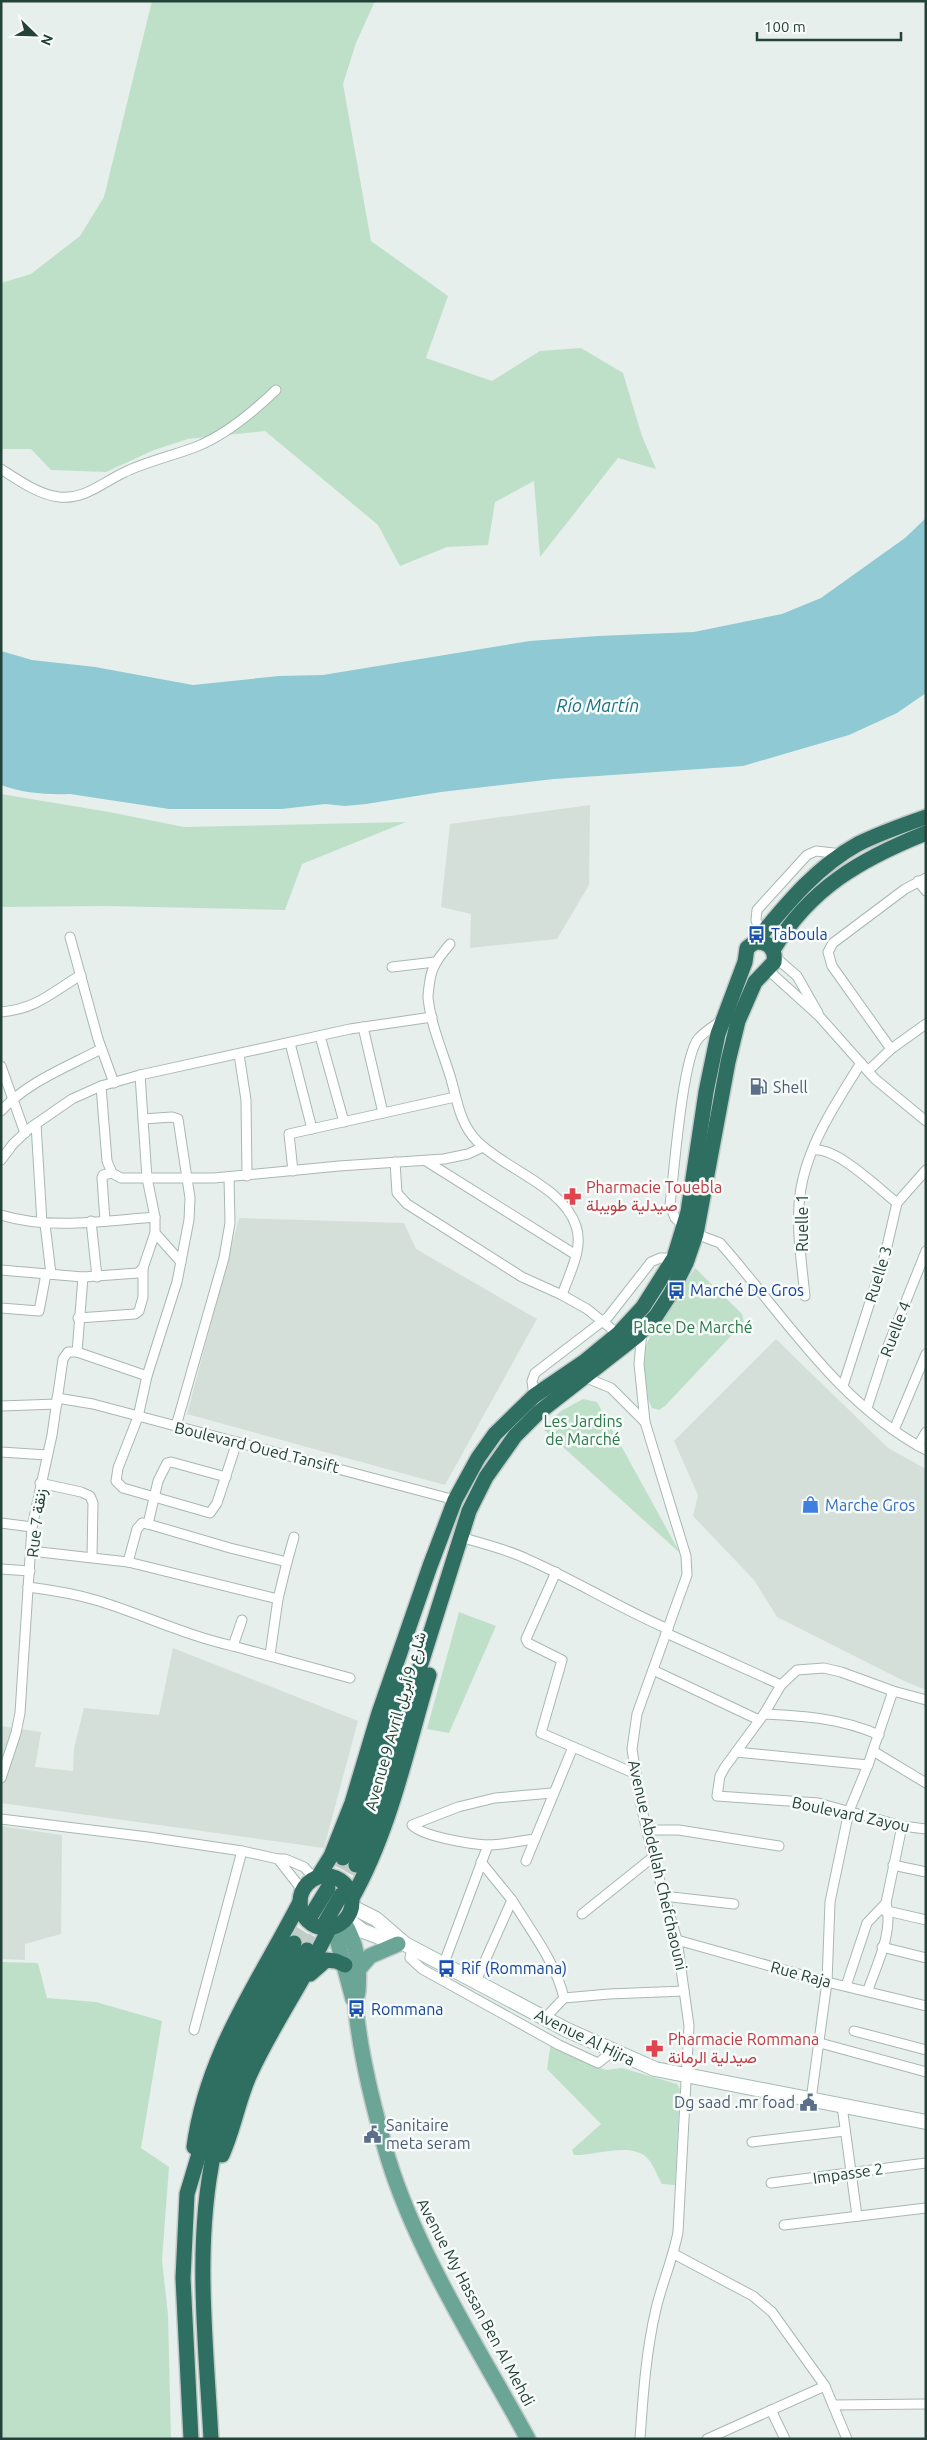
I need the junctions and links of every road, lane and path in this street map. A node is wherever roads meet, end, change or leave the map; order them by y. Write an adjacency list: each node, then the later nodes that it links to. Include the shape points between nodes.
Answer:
1 (276, 390): 2 (street, via 254,411 199,446 122,473 86,493 59,497 44,493)
2 (1, 469)
3 (926, 816): 5 (highway)
4 (926, 833): 13 (highway, via 876,854 834,881 799,916)
5 (842, 854): 9 (highway, via 801,888); 9 (street, via 816,851 807,856 757,910)
6 (922, 880): 7 (street); 25 (street, via 833,943 828,952 832,966)
7 (926, 891)
8 (70, 936): 15 (street)
9 (758, 938): 12 (highway, via 747,948); 13 (highway, via 766,943)
10 (450, 944): 11 (street)
11 (435, 962): 14 (street); 18 (street, via 428,997)
12 (745, 962): 13 (highway, via 752,971); 19 (highway)
13 (770, 962): 17 (street); 17 (street, via 797,976); 62 (highway, via 749,994 732,1039)
14 (392, 967)
15 (81, 975): 16 (street, via 38,1003 24,1009); 24 (street)
16 (1, 1012)
17 (819, 1016): 27 (street)
18 (432, 1017): 21 (street); 33 (street)
19 (722, 1020): 62 (highway, via 706,1092); 62 (street, via 695,1044 685,1086 670,1205 675,1218)
20 (926, 1024): 25 (street)
21 (363, 1027): 22 (street); 36 (street)
22 (320, 1036): 23 (street); 39 (street)
23 (290, 1043): 26 (street); 41 (street)
24 (101, 1049): 31 (street); 34 (street)
25 (891, 1049): 29 (street)
26 (239, 1054): 30 (street); 51 (street, via 246,1100)
27 (860, 1063): 29 (street); 44 (street, Ruelle 1)
28 (1, 1066): 34 (street)
29 (868, 1071): 38 (street)
30 (140, 1075): 31 (street); 37 (street)
31 (114, 1083): 32 (street)
32 (101, 1086): 40 (street, via 72,1099); 50 (street, via 107,1161)
33 (455, 1097): 36 (street); 43 (street, via 469,1132)
34 (13, 1098): 35 (street); 42 (street)
35 (1, 1111)
36 (383, 1113): 39 (street)
37 (143, 1119): 53 (street); 54 (street, via 178,1119)
38 (926, 1121)
39 (344, 1122): 41 (street)
40 (36, 1124): 42 (street); 61 (street)
41 (312, 1129): 49 (street, via 289,1134)
42 (25, 1133): 45 (street)
43 (483, 1146): 46 (street, via 456,1157); 65 (street, via 562,1203 576,1225)
44 (812, 1150): 56 (street, via 846,1163); 74 (street, Ruelle 1, via 798,1220)
45 (1, 1160)
46 (425, 1161): 47 (street); 65 (street)
47 (395, 1162): 49 (street); 73 (street, via 400,1198 522,1277)
48 (926, 1170): 55 (street, Ruelle 3)
49 (293, 1171): 51 (street)
50 (112, 1173): 53 (street, via 121,1178); 59 (street, via 102,1178)
51 (247, 1176): 52 (street)
52 (229, 1177): 54 (street); 91 (street, via 230,1223 224,1258)
53 (147, 1178): 54 (street); 58 (street)
54 (187, 1179): 67 (street, via 190,1207)
55 (922, 1180): 56 (street, Ruelle 3)
56 (897, 1202): 84 (street, Ruelle 3, via 885,1255)
57 (1, 1215): 61 (street)
58 (155, 1218): 59 (street); 63 (street)
59 (105, 1220): 60 (street)
60 (91, 1221): 61 (street); 72 (street)
61 (43, 1223): 70 (street)
62 (691, 1230): 66 (highway); 78 (highway, via 681,1275 663,1307); 84 (street, via 720,1243 796,1337)
63 (155, 1233): 67 (street); 68 (street)
64 (926, 1251): 88 (street, Ruelle 4)
65 (576, 1255): 73 (street)
66 (674, 1258): 77 (street, via 651,1262); 79 (highway, via 643,1307)
67 (181, 1262): 83 (street)
68 (143, 1268): 72 (street, via 129,1275); 76 (street, via 140,1311)
69 (1, 1270): 70 (street)
70 (49, 1274): 71 (street); 75 (street, via 39,1311)
71 (82, 1277): 72 (street); 76 (street)
72 (97, 1277)
73 (562, 1295): 77 (street)
74 (805, 1296)
75 (1, 1308)
76 (78, 1318): 80 (street)
77 (603, 1321): 79 (street); 85 (street, via 534,1374)
78 (646, 1327): 82 (highway); 90 (street, Avenue Abdellah Chefchaouni, via 639,1364)
79 (618, 1334): 82 (highway)
80 (76, 1352): 83 (street); 86 (street, Rue 7 زنقة, via 68,1352 63,1359)
81 (926, 1354): 92 (street)
82 (584, 1369): 85 (highway, Avenue 9 Avril شارع 9 أبريل); 90 (street, Avenue Abdellah Chefchaouni, via 611,1388); 106 (highway, Avenue 9 Avril شارع 9 أبريل, via 515,1436 486,1476 469,1511)
83 (147, 1376): 89 (street)
84 (843, 1386): 88 (street)
85 (534, 1396): 101 (highway, Avenue 9 Avril شارع 9 أبريل, via 496,1434 478,1458)
86 (57, 1401): 87 (street, Boulevard Oued Tansift); 89 (street, Boulevard Oued Tansift, via 93,1404); 97 (street, Rue 7 زنقة)
87 (1, 1406)
88 (867, 1408): 92 (street)
89 (138, 1417): 91 (street, Boulevard Oued Tansift); 100 (street, via 116,1481 122,1488)
90 (645, 1422): 118 (street, Avenue Abdellah Chefchaouni, via 686,1556 687,1575)
91 (176, 1426): 94 (street, Boulevard Oued Tansift)
92 (894, 1430): 95 (street)
93 (926, 1432): 95 (street)
94 (237, 1442): 98 (street); 101 (street, Boulevard Oued Tansift)
95 (922, 1448)
96 (1, 1452): 97 (street)
97 (47, 1455): 99 (street, Rue 7 زنقة)
98 (226, 1477): 100 (street, via 210,1513); 100 (street, via 167,1462)
99 (40, 1483): 104 (street, Rue 7 زنقة); 108 (street, via 90,1496 93,1503)
100 (154, 1498): 103 (street)
101 (455, 1500): 111 (highway, Avenue 9 Avril شارع 9 أبريل)
102 (1, 1523): 104 (street)
103 (148, 1524): 109 (street, via 142,1523 137,1528); 110 (street)
104 (32, 1527): 107 (street, Rue 7 زنقة)
105 (294, 1537): 110 (street)
106 (459, 1543): 111 (highway, Avenue 9 Avril شارع 9 أبريل, via 373,1816 349,1862); 114 (street, via 525,1558); 155 (highway, Avenue 9 Avril شارع 9 أبريل, via 432,1662 367,1871)
107 (31, 1551): 108 (street); 113 (street, Rue 7 زنقة)
108 (92, 1557): 109 (street)
109 (128, 1562): 116 (street)
110 (287, 1562): 116 (street)
111 (430, 1566): 155 (highway, Avenue 9 Avril شارع 9 أبريل, via 352,1803 331,1856)
112 (1, 1570): 113 (street)
113 (30, 1571): 115 (street, Rue 7 زنقة)
114 (556, 1572): 118 (street); 128 (street, via 526,1641 562,1660 541,1733)
115 (28, 1587): 119 (street, via 100,1602); 133 (street, Rue 7 زنقة, via 20,1714)
116 (278, 1600): 120 (street)
117 (242, 1620): 119 (street)
118 (667, 1631): 121 (street, Avenue Abdellah Chefchaouni); 123 (street)
119 (233, 1646): 120 (street)
120 (270, 1655): 122 (street)
121 (653, 1670): 126 (street); 132 (street, Avenue Abdellah Chefchaouni, via 635,1724 632,1749)
122 (350, 1678)
123 (782, 1685): 124 (street, via 797,1670 824,1668); 126 (street)
124 (893, 1691): 125 (street); 127 (street)
125 (926, 1700)
126 (762, 1717): 127 (street, via 838,1720); 130 (street)
127 (879, 1734): 129 (street)
128 (573, 1747): 132 (street); 135 (street)
129 (873, 1751): 131 (street); 134 (street)
130 (736, 1752): 131 (street); 136 (street, Boulevard Zayou, via 720,1776 717,1796 792,1800)
131 (868, 1765): 136 (street)
132 (636, 1774): 140 (street, Avenue Abdellah Chefchaouni)
133 (1, 1778)
134 (926, 1783)
135 (552, 1793): 141 (street); 142 (street, via 491,1799 458,1807 412,1825 445,1838)
136 (849, 1811): 138 (street, Boulevard Zayou); 166 (street, via 830,1902)
137 (1, 1819): 144 (street)
138 (902, 1826): 139 (street, Boulevard Zayou); 149 (street)
139 (926, 1829)
140 (648, 1830): 143 (street, via 678,1830); 145 (street, Avenue Abdellah Chefchaouni)
141 (534, 1839): 142 (street); 147 (street)
142 (488, 1845): 148 (street)
143 (779, 1846)
144 (242, 1851): 146 (street); 176 (street)
145 (653, 1857): 151 (street, Avenue Abdellah Chefchaouni); 157 (street)
146 (278, 1859): 152 (street); 155 (street, via 297,1863)
147 (526, 1861)
148 (481, 1862): 153 (street); 163 (street)
149 (893, 1865): 150 (street); 156 (street)
150 (926, 1872)
151 (663, 1896): 154 (street); 159 (street, Avenue Abdellah Chefchaouni)
152 (301, 1897): 155 (highway, Avenue 9 Avril شارع 9 أبريل); 155 (highway, via 302,1911 310,1923 322,1928); 194 (highway, Avenue 9 Avril شارع 9 أبريل, via 220,2052 197,2125)
153 (512, 1900): 165 (street); 171 (street, via 553,1967)
154 (734, 1904)
155 (333, 1906): 160 (street, Avenue Al Hijra, via 376,1919); 164 (main road, Avenue My Hassan Ben Al Mehdi); 168 (highway, Avenue 9 Avril شارع 9 أبريل)
156 (885, 1908): 158 (street); 161 (street); 167 (street, via 867,1923)
157 (582, 1914)
158 (926, 1920)
159 (677, 1940): 166 (street, Rue Raja); 170 (street, Avenue Abdellah Chefchaouni)
160 (405, 1945): 163 (street, Avenue Al Hijra); 164 (main road, via 370,1956); 174 (street, via 414,1964)
161 (882, 1946): 162 (street); 169 (street)
162 (926, 1958)
163 (444, 1963): 165 (street, Avenue Al Hijra)
164 (352, 1968): 168 (highway, via 326,1960); 205 (main road, Avenue My Hassan Ben Al Mehdi, via 370,2092 402,2200 448,2294)
165 (476, 1981): 172 (street, Avenue Al Hijra)
166 (827, 1982): 167 (street, Rue Raja); 179 (street)
167 (846, 1986): 169 (street, Rue Raja)
168 (297, 1987): 193 (highway, Avenue 9 Avril شارع 9 أبريل, via 249,2076 225,2150)
169 (868, 1990): 173 (street, Rue Raja)
170 (684, 1991): 171 (street); 184 (street, Avenue Abdellah Chefchaouni, via 689,2032)
171 (564, 1998): 175 (street)
172 (512, 2000): 174 (street); 175 (street, Avenue Al Hijra)
173 (926, 2006)
174 (503, 2015): 180 (street)
175 (545, 2018): 177 (street, Avenue Al Hijra)
176 (194, 2030)
177 (567, 2030): 180 (street); 182 (street, Avenue Al Hijra)
178 (854, 2031): 181 (street)
179 (820, 2043): 183 (street); 185 (street)
180 (559, 2045): 182 (street, via 598,2062)
181 (926, 2050)
182 (612, 2052): 184 (street, Avenue Al Hijra, via 654,2069)
183 (926, 2072)
184 (686, 2076): 185 (street, Avenue Al Hijra); 198 (street, Avenue Abdellah Chefchaouni, via 678,2232)
185 (811, 2100): 186 (street, Avenue Al Hijra)
186 (842, 2106): 187 (street, Avenue Al Hijra); 188 (street)
187 (926, 2122)
188 (845, 2131): 189 (street); 191 (street)
189 (752, 2142)
190 (926, 2163): 191 (street, Impasse 2)
191 (849, 2172): 192 (street, Impasse 2); 196 (street)
192 (771, 2183)
193 (208, 2186): 194 (highway, Avenue 9 Avril شارع 9 أبريل, via 232,2088 301,1947 248,2019 220,2084); 204 (highway, Avenue 9 Avril شارع 9 أبريل, via 203,2267)
194 (188, 2194): 203 (highway, Avenue 9 Avril شارع 9 أبريل, via 182,2278)
195 (926, 2208): 196 (street)
196 (857, 2216): 197 (street)
197 (784, 2225)
198 (674, 2254): 199 (street, via 763,2303); 206 (street, Avenue Abdellah Chefchaouni, via 660,2289 655,2313)
199 (825, 2386): 201 (street); 202 (street)
200 (926, 2404): 201 (street)
201 (834, 2405): 209 (street)
202 (771, 2410): 207 (street); 208 (street)
203 (191, 2439)
204 (211, 2439)
205 (528, 2439)
206 (640, 2439)
207 (707, 2439)
208 (784, 2439)
209 (847, 2439)

